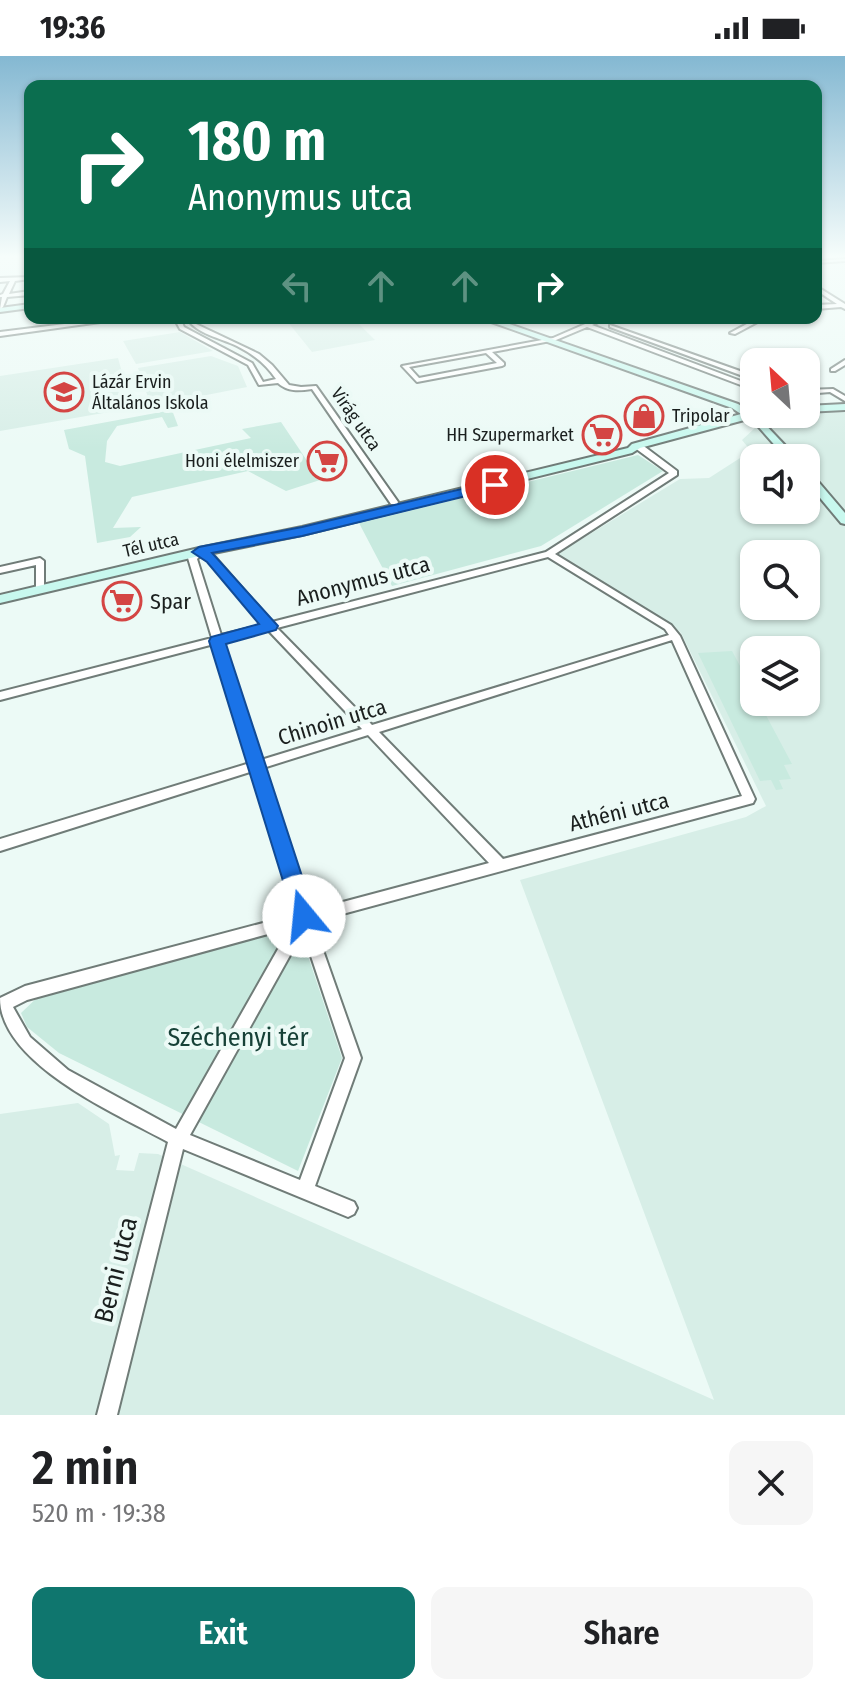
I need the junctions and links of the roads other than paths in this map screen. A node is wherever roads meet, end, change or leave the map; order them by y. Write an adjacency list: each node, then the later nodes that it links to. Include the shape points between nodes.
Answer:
1 (79, 324): 11 (street)
2 (180, 324): 17 (street, Virág utca, via 250,364 261,384)
3 (193, 324): 17 (street, via 264,360)
4 (488, 324): 12 (street)
5 (499, 324): 12 (street)
6 (583, 324): 12 (street)
7 (593, 324): 18 (street)
8 (613, 324): 16 (street)
9 (749, 324): 10 (street)
10 (733, 333)
11 (0, 334)
12 (542, 341): 13 (street); 19 (street); 21 (street)
13 (487, 351): 13 (street, via 502,364 417,380 405,366)
14 (845, 362): 15 (street)
15 (833, 370)
16 (740, 373)
17 (277, 381): 32 (street, Virág utca, via 297,391 314,387)
18 (740, 382)
19 (669, 386): 21 (street); 28 (street, via 694,397 704,411)
20 (820, 391): 22 (street, via 831,390)
21 (697, 393): 25 (street)
22 (845, 399)
23 (845, 406): 24 (street)
24 (820, 407)
25 (740, 410)
26 (740, 415): 28 (street, Tél utca)
27 (763, 428): 29 (street)
28 (686, 432): 30 (street, Tél utca)
29 (778, 444)
30 (637, 446): 32 (street, Tél utca); 35 (street, Anonymus utca, via 674,473)
31 (820, 491): 33 (street)
32 (396, 505): 34 (street, Tél utca)
33 (845, 520)
34 (198, 549): 37 (street, Tél utca); 40 (street); 42 (street, via 193,564)
35 (549, 554): 40 (street, Anonymus utca); 41 (street)
36 (0, 570): 37 (street, via 40,561)
37 (41, 585): 38 (street, Tél utca); 39 (street, Tél utca)
38 (0, 590)
39 (0, 599)
40 (270, 626): 42 (street, Anonymus utca); 44 (street)
41 (675, 636): 44 (street, Chinoin utca); 47 (street, Athéni utca, via 749,799)
42 (217, 641): 43 (street, Anonymus utca); 45 (street)
43 (0, 696)
44 (374, 730): 45 (street, Chinoin utca); 47 (street)
45 (258, 765): 46 (street, Chinoin utca); 48 (street)
46 (0, 845)
47 (499, 864): 48 (street)
48 (304, 916): 49 (street); 50 (street); 51 (street, via 353,1058)
49 (1, 1000): 50 (street, via 25,1042 63,1075)
50 (177, 1138): 51 (street); 53 (street, Berni utca)
51 (305, 1190): 52 (street)
52 (348, 1208)
53 (107, 1415)

